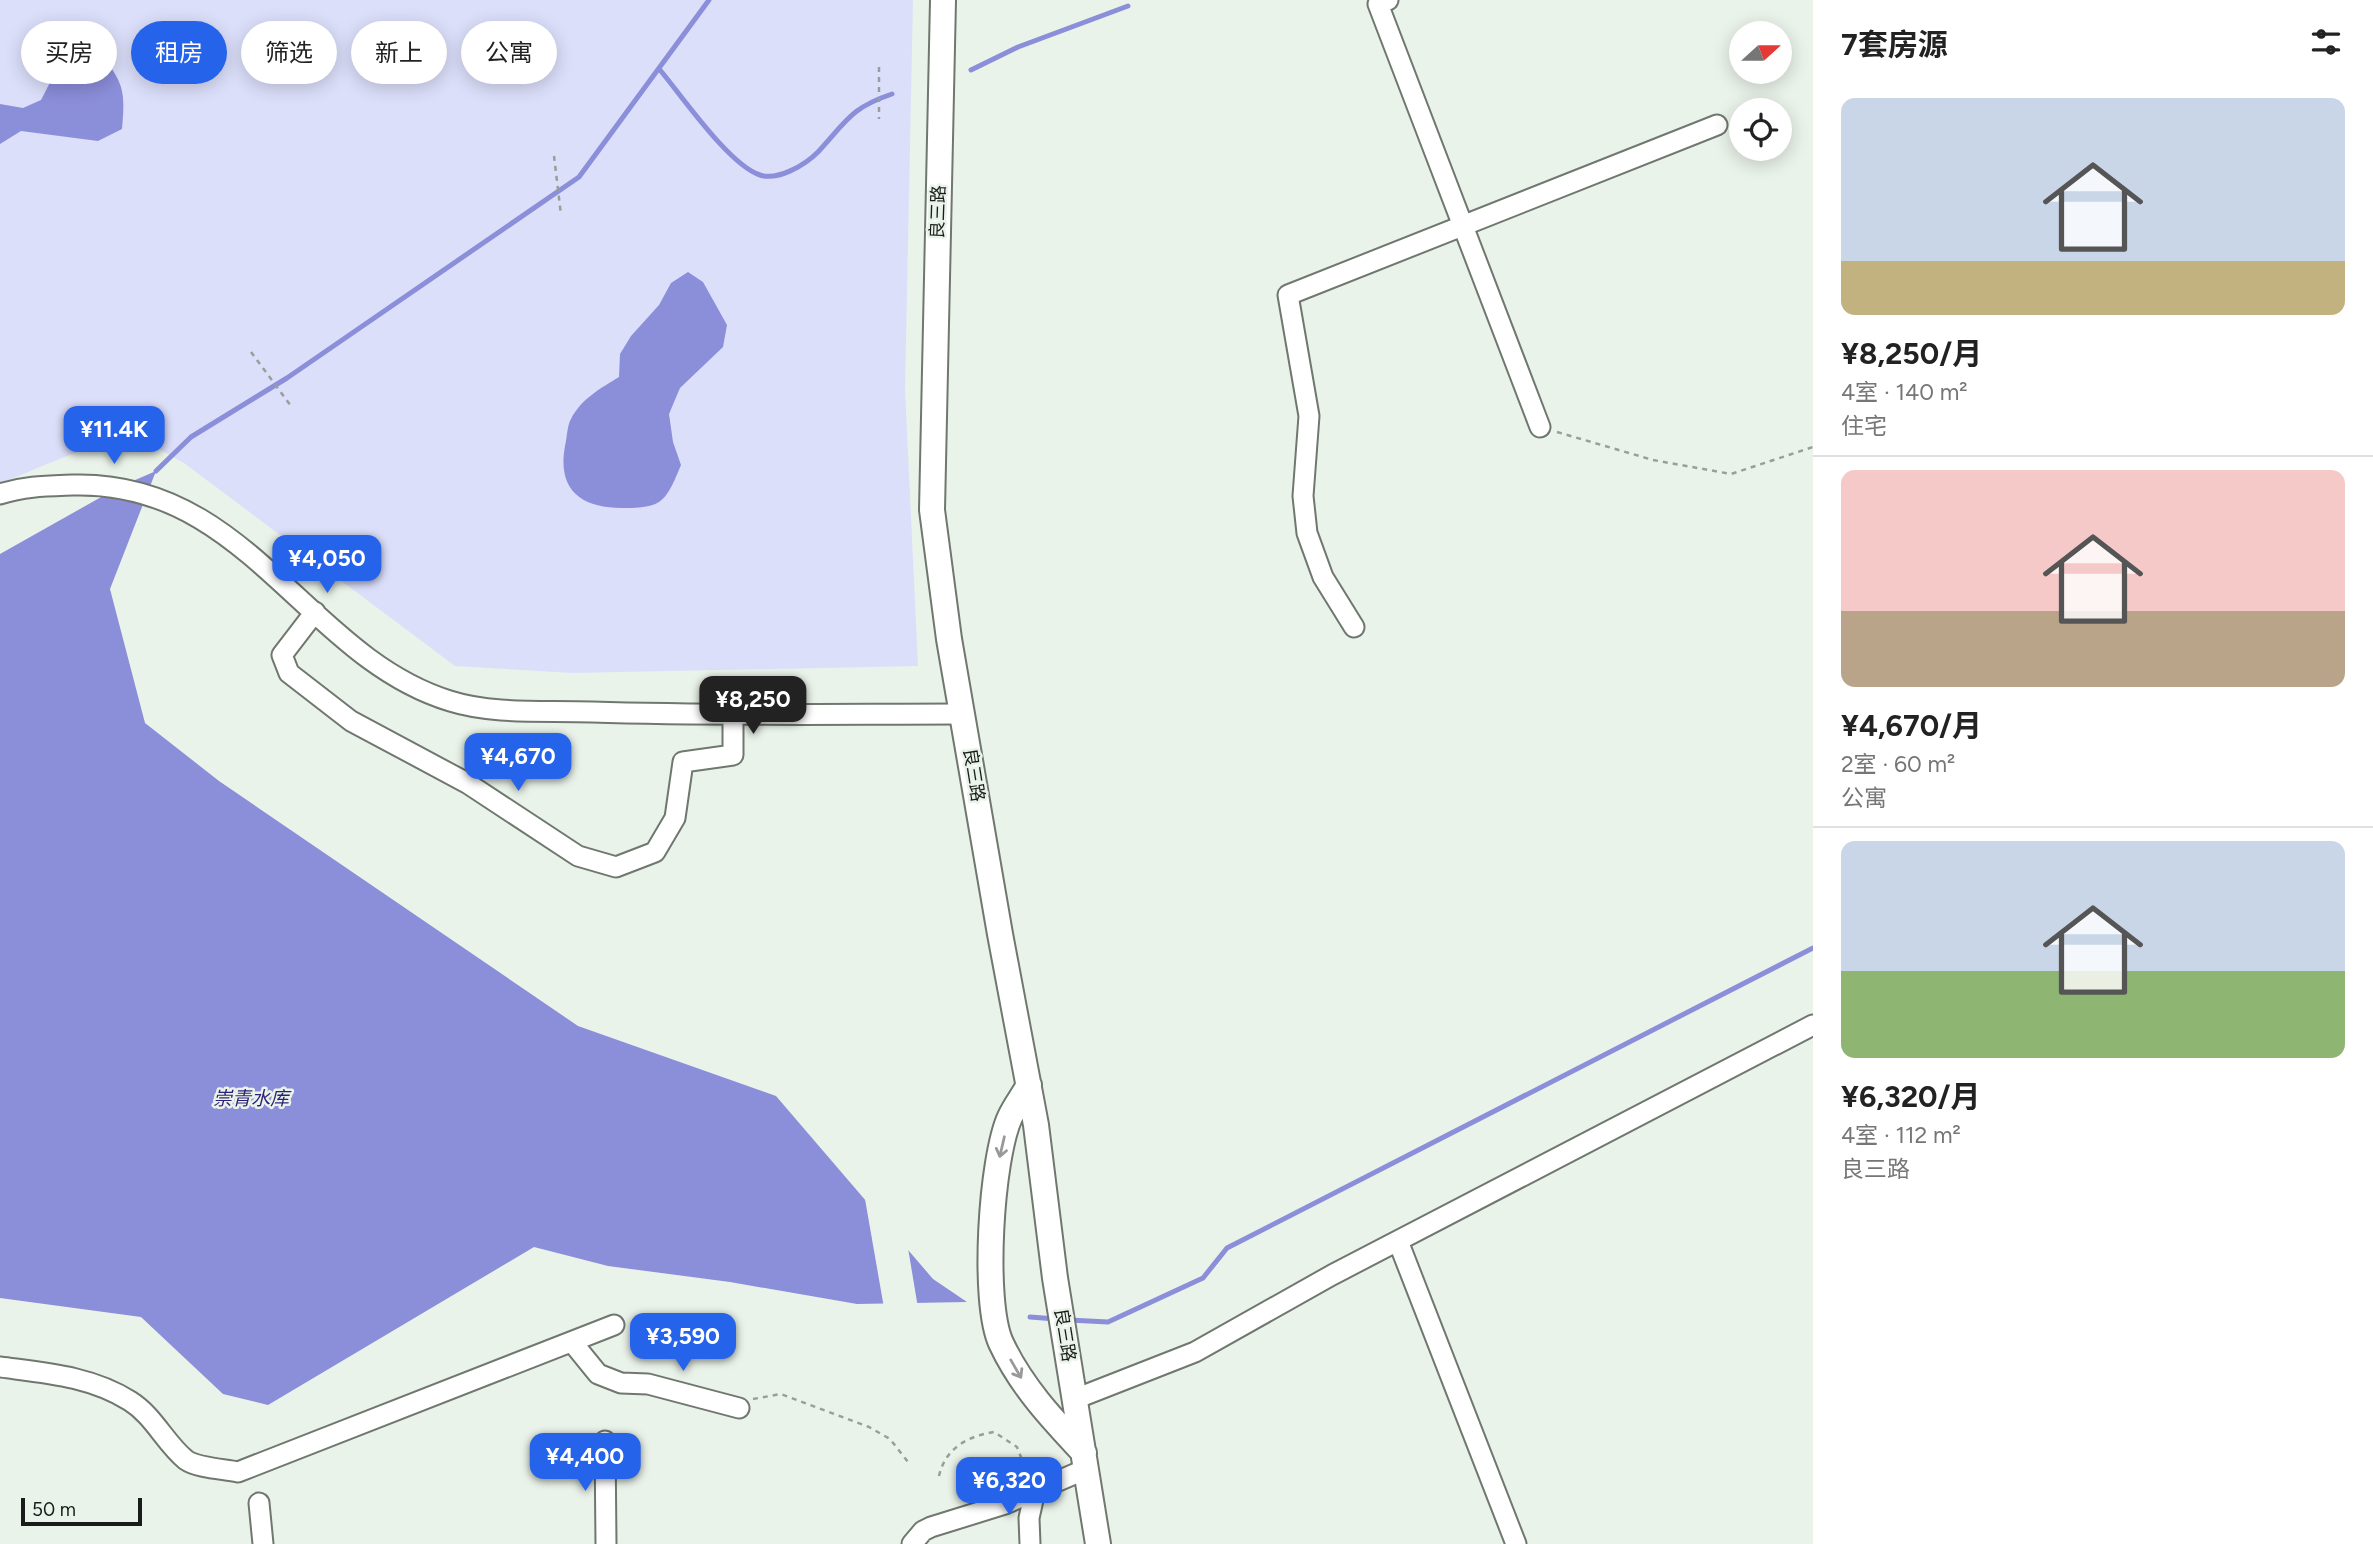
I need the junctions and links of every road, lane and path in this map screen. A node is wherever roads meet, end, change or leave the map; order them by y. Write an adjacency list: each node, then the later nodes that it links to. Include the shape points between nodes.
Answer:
1 (943, 0): 16 (main road, 良三路, via 932,510)
2 (1388, 0): 8 (street, via 1378,4)
3 (879, 67): 4 (path)
4 (879, 119)
5 (1717, 125): 8 (street)
6 (554, 156): 7 (path)
7 (561, 215)
8 (1463, 226): 11 (street); 15 (street, via 1288,295 1309,416 1303,496 1307,533 1323,577)
9 (251, 352): 10 (path)
10 (291, 406)
11 (1540, 427): 12 (path, via 1653,460 1731,474)
12 (1813, 447)
13 (0, 494): 14 (street, via 23,486 103,484 150,495 210,524 261,561)
14 (315, 612): 17 (street, via 370,661 451,702 501,709); 17 (street, via 282,655 289,673 351,721 467,783 578,856 616,867 655,852 675,818 683,762 733,755)
15 (1354, 627)
16 (963, 714): 17 (street); 19 (main road, 良三路)
17 (733, 717)
18 (1813, 1025): 20 (street)
19 (1029, 1085): 24 (main road, 良三路); 27 (main road, one-way to 27, via 1009,1118 1000,1160 988,1264 991,1293 1000,1340 1027,1389)
20 (1398, 1241): 24 (street, via 1195,1352); 37 (street)
21 (614, 1325): 22 (street)
22 (572, 1342): 23 (street, via 238,1472 187,1461 156,1423 109,1390 85,1380); 25 (street, via 598,1374)
23 (0, 1367)
24 (1075, 1399): 27 (main road, 良三路)
25 (738, 1408): 28 (path, via 753,1399 781,1394 870,1427 890,1439)
26 (605, 1441): 33 (street)
27 (1085, 1461): 30 (street); 36 (main road, 良三路)
28 (908, 1462)
29 (939, 1476): 30 (path, via 942,1461 957,1446 977,1434 994,1432 1017,1447)
30 (1035, 1491): 34 (street, via 931,1527); 35 (street)
31 (259, 1503): 32 (street)
32 (263, 1544)
33 (606, 1544)
34 (912, 1544)
35 (1030, 1544)
36 (1098, 1544)
37 (1516, 1544)

